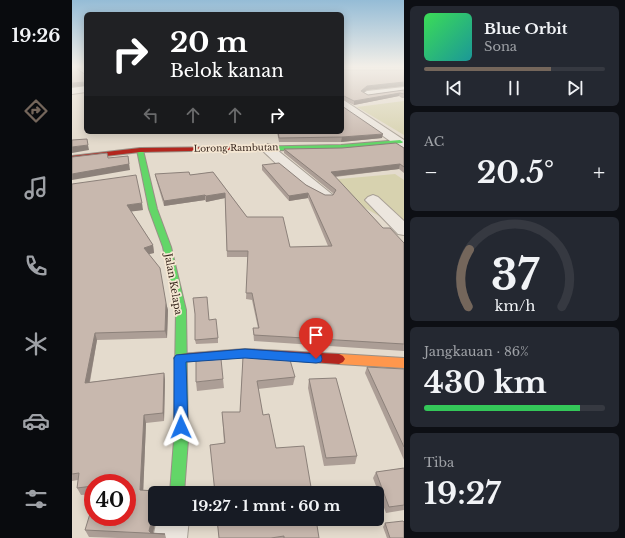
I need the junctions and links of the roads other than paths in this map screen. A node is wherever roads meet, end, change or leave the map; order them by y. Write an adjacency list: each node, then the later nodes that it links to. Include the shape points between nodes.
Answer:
1 (385, 92): 2 (street)
2 (368, 94)
3 (344, 103): 4 (street)
4 (402, 143): 5 (street, Lorong Rambutan)
5 (267, 148): 6 (street, Lorong Rambutan); 10 (street)
6 (140, 150): 7 (street, Lorong Rambutan); 8 (street, Jalan Kelapa)
7 (72, 158)
8 (144, 174): 9 (street); 13 (street, Jalan Kelapa, via 167,247 181,310)
9 (129, 176)
10 (327, 196)
11 (373, 200): 12 (street)
12 (404, 230)
13 (180, 358): 14 (street, via 245,353); 15 (street, Jalan Kelapa, via 181,440)
14 (404, 363)
15 (178, 486)
16 (172, 526): 17 (street)
17 (170, 538)

